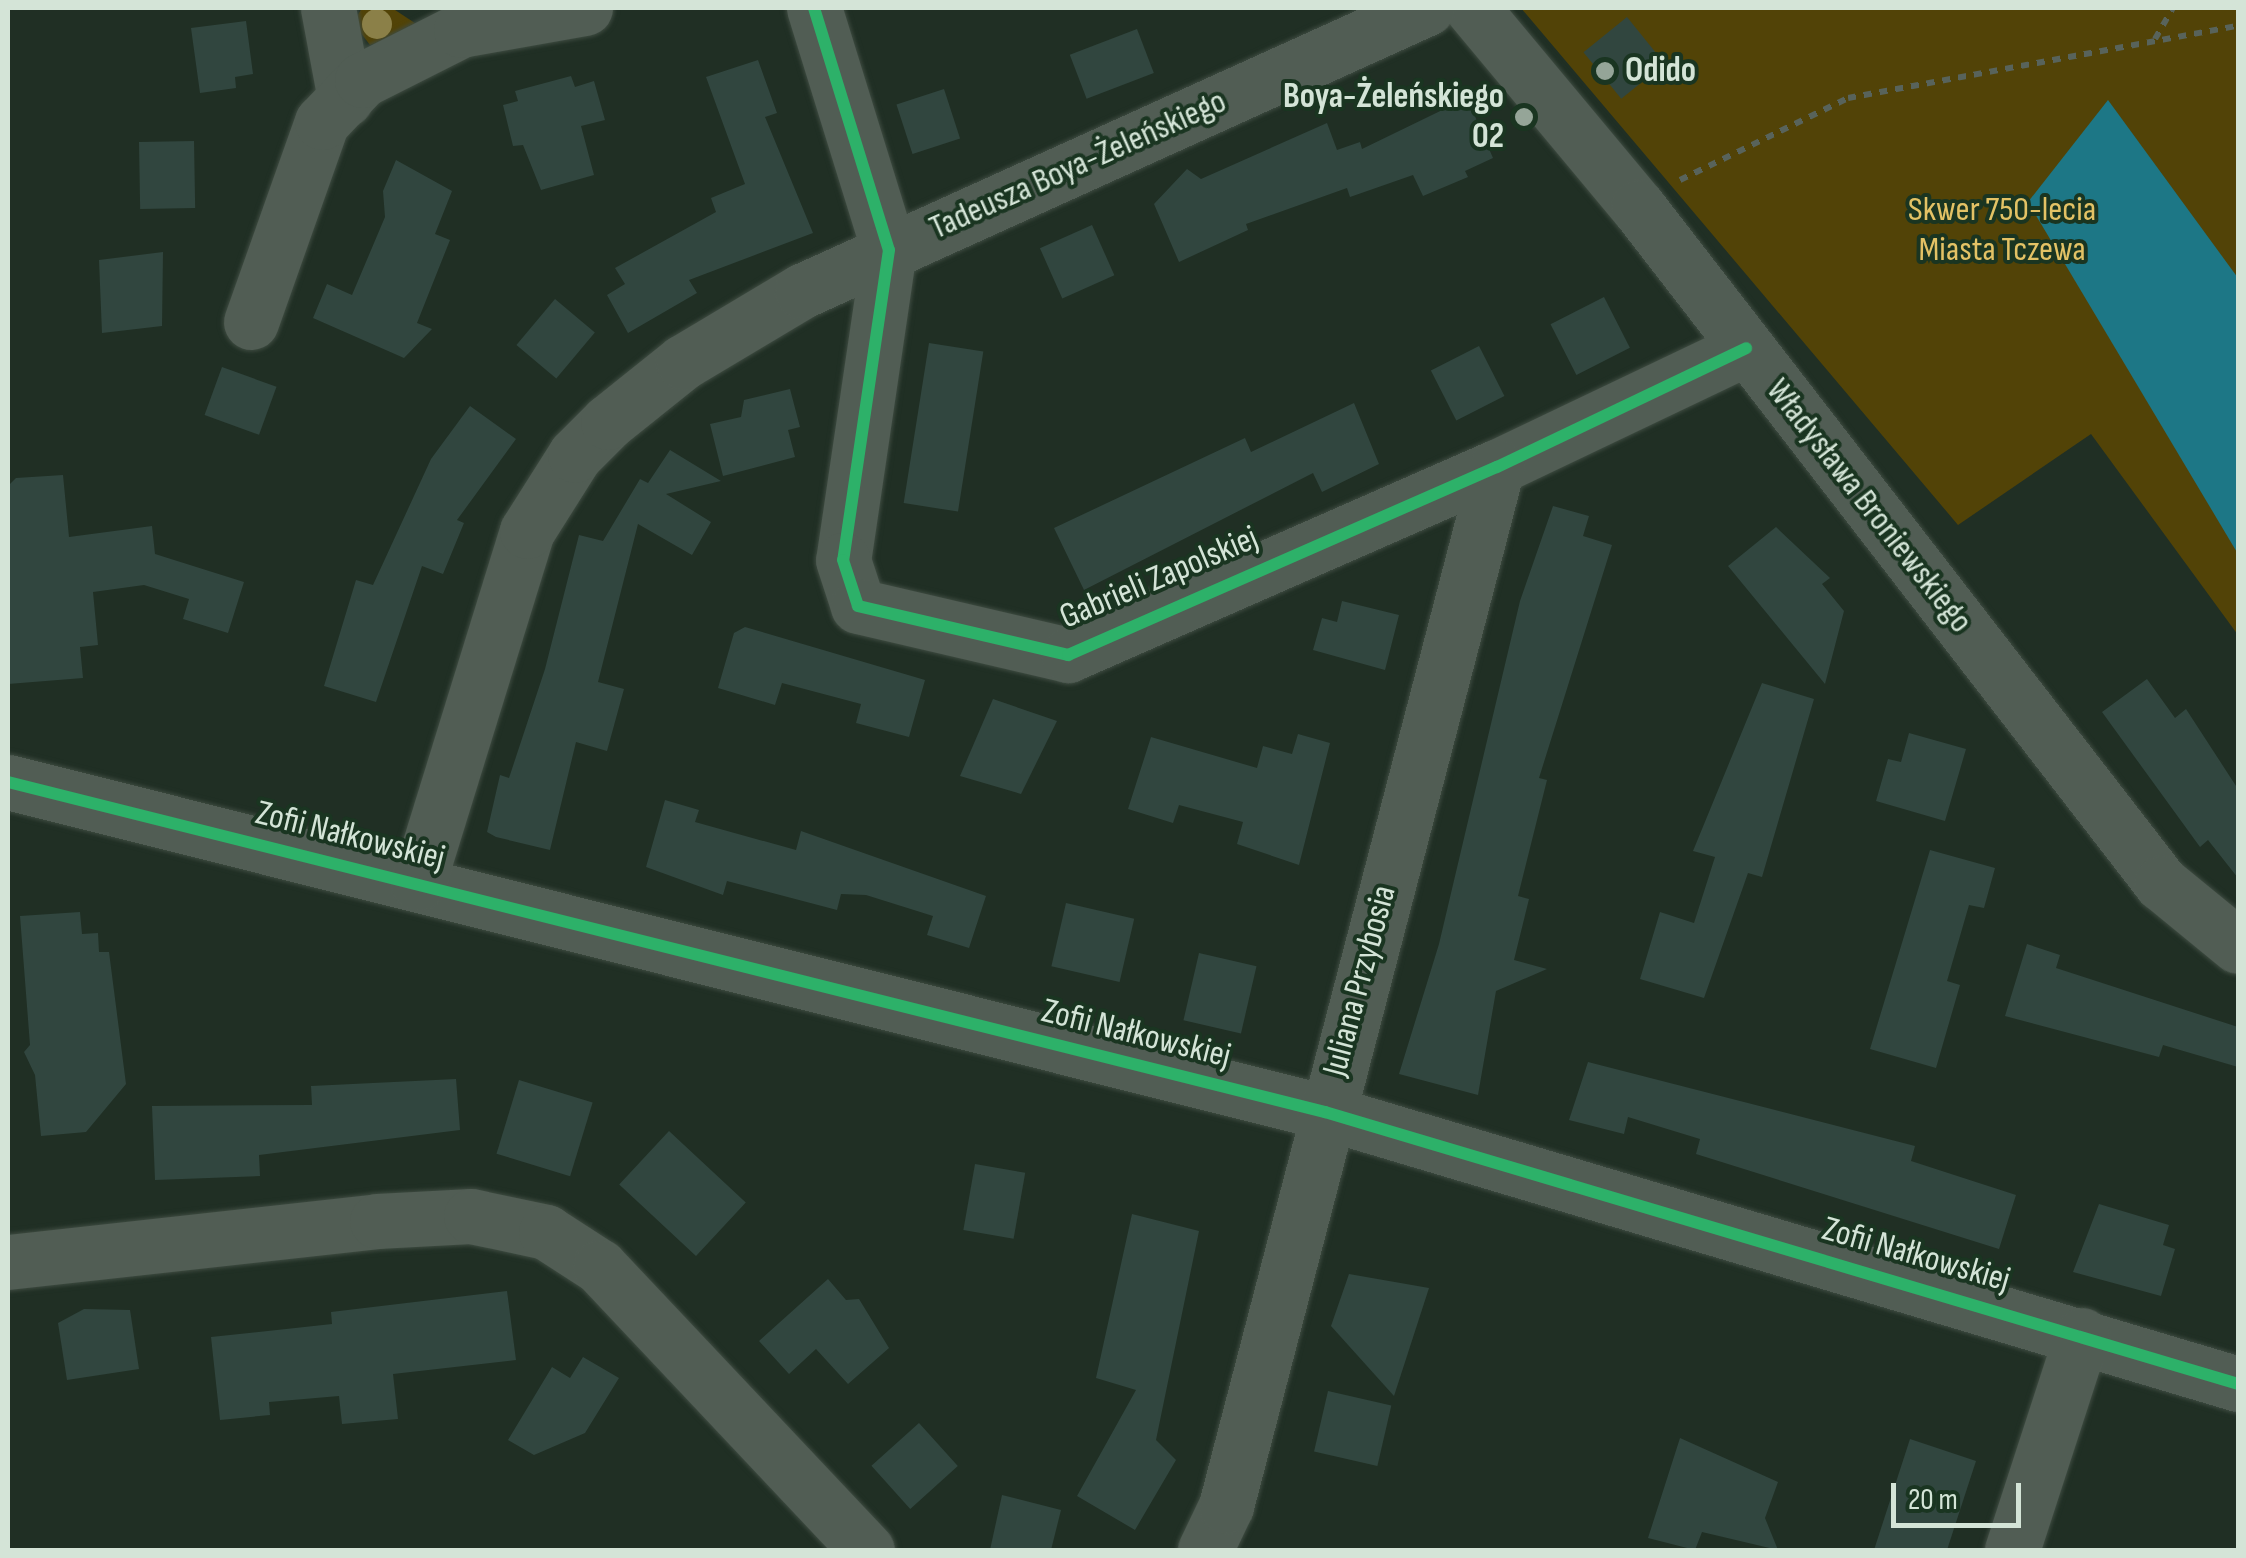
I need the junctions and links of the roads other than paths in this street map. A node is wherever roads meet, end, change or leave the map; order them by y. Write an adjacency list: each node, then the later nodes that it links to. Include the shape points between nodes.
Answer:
1 (328, 8): 7 (street)
2 (584, 8): 6 (street)
3 (814, 8): 8 (street)
4 (1427, 8): 8 (street, Tadeusza Boya-Żeleńskiego)
5 (1472, 8): 10 (street, Władysława Broniewskiego)
6 (439, 19): 7 (street)
7 (345, 98): 9 (street, via 322,122)
8 (890, 250): 11 (street, Gabrieli Zapolskiej, via 842,560 858,606 1068,655); 13 (street, Tadeusza Boya-Żeleńskiego, via 802,291 684,362 574,455 527,531)
9 (250, 322)
10 (1746, 348): 11 (street, Gabrieli Zapolskiej); 14 (street, Władysława Broniewskiego, via 2161,883)
11 (1497, 467): 15 (street, Juliana Przybosia)
12 (8, 782): 13 (street, Zofii Nałkowskiej)
13 (418, 884): 15 (street, Zofii Nałkowskiej)
14 (2238, 946)
15 (1325, 1112): 17 (street, Zofii Nałkowskiej); 20 (street, Juliana Przybosia, via 1226,1506)
16 (8, 1262): 19 (street, via 377,1221 471,1216 546,1232 600,1268)
17 (2082, 1335): 18 (street, Zofii Nałkowskiej); 21 (street)
18 (2238, 1384)
19 (867, 1550)
20 (1205, 1550)
21 (2012, 1550)

